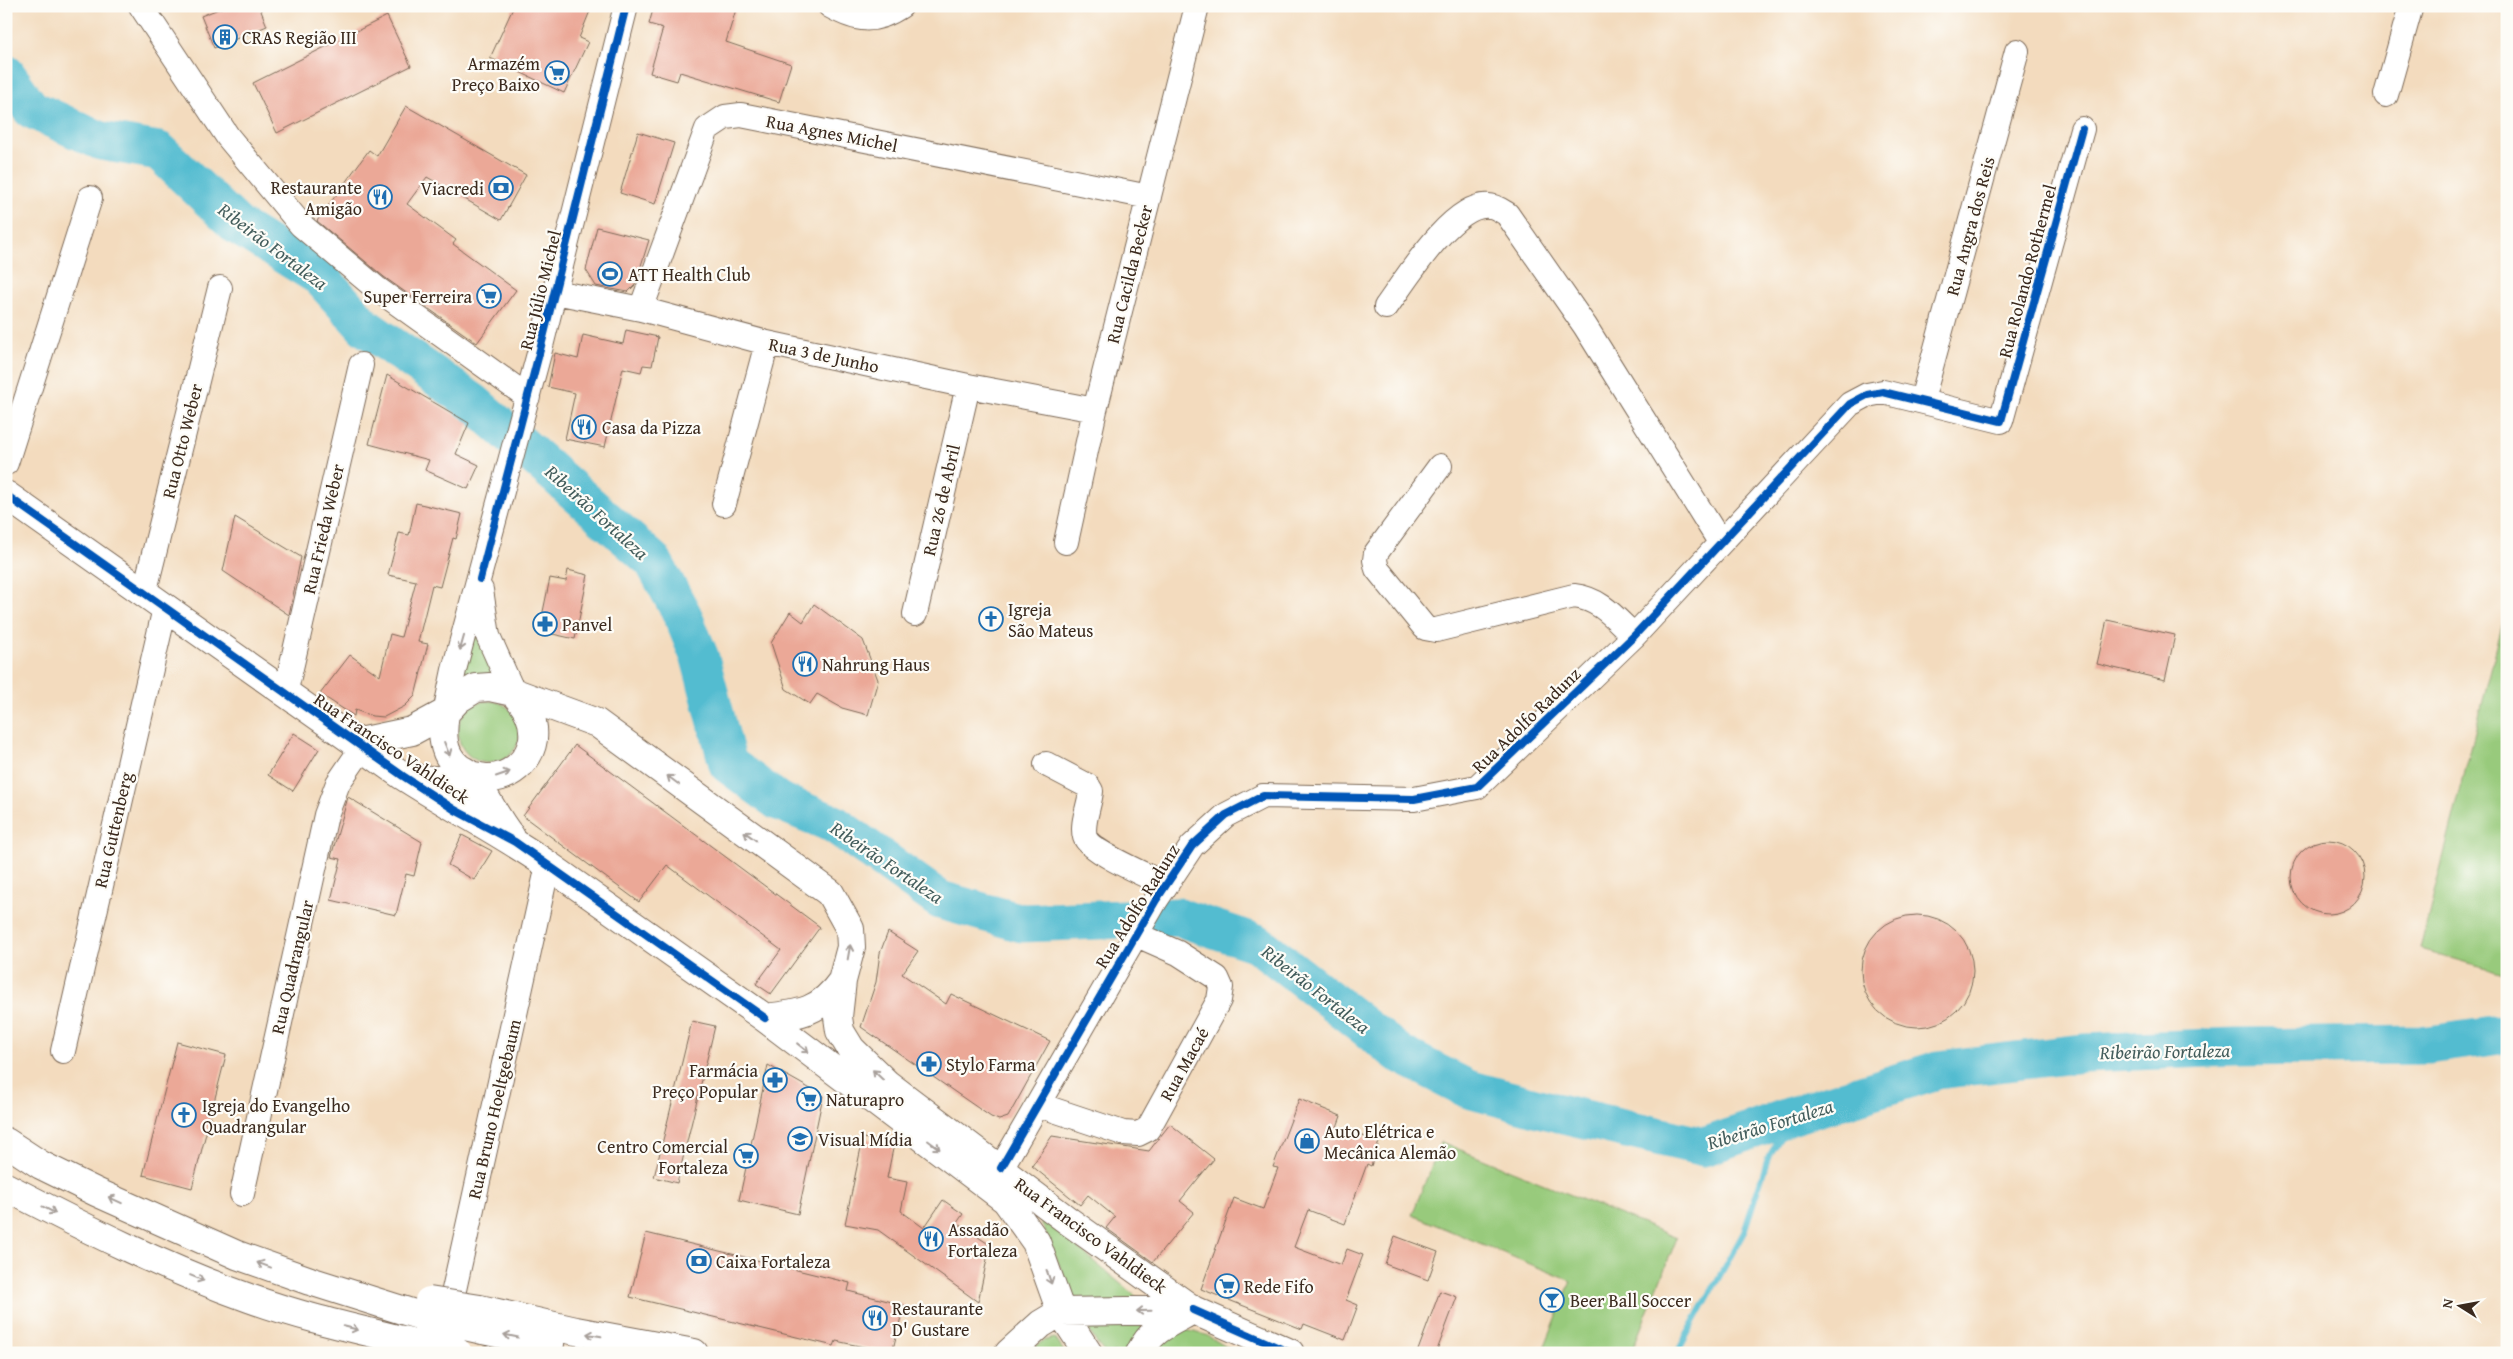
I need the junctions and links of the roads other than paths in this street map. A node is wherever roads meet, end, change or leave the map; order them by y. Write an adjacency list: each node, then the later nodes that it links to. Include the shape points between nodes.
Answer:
1 (626, 6): 13 (street, Rua Júlio Michel)
2 (830, 6): 3 (street, via 854,17 873,19)
3 (901, 6)
4 (1197, 6): 10 (street, Rua Cacilda Becker)
5 (2410, 6): 8 (street)
6 (142, 7): 20 (street, via 228,137 300,225)
7 (2017, 51): 19 (street, Rua Angra dos Reis)
8 (2386, 95)
9 (2082, 128): 22 (street, Rua Rolando Rothermel)
10 (1149, 197): 15 (street, Rua Agnes Michel, via 741,115 725,117 707,129); 21 (street, Rua Cacilda Becker)
11 (90, 198): 23 (street)
12 (220, 288): 30 (street, Rua Otto Weber)
13 (555, 292): 15 (street, Rua 3 de Junho); 20 (street, Rua Júlio Michel)
14 (1386, 307): 28 (street, via 1441,232 1475,208 1490,205 1507,214 1585,326)
15 (641, 310): 16 (street, Rua 3 de Junho)
16 (767, 343): 18 (street, Rua 3 de Junho); 26 (street)
17 (361, 365): 34 (street, Rua Frieda Weber)
18 (968, 386): 21 (street, Rua 3 de Junho); 31 (street, Rua 26 de Abril)
19 (1922, 400): 22 (street, Rua Adolfo Radunz); 28 (street, Rua Adolfo Radunz, via 1883,392 1867,395 1850,404)
20 (525, 407): 29 (street, Rua Júlio Michel)
21 (1094, 410): 27 (street, Rua Cacilda Becker)
22 (2001, 421)
23 (6, 463)
24 (1440, 466): 32 (street, via 1376,552 1375,560 1377,569 1425,628 1436,630 1574,596 1600,603)
25 (6, 495): 30 (main road, Rua Francisco Vahldieck)
26 (724, 504)
27 (1066, 542)
28 (1720, 542): 32 (street, Rua Adolfo Radunz)
29 (480, 579): 33 (street, Rua Júlio Michel, via 488,636); 35 (street, Rua Júlio Michel, one-way to 35)
30 (155, 601): 34 (main road, Rua Francisco Vahldieck); 46 (street, Rua Guttenberg)
31 (915, 614)
32 (1634, 636): 42 (street, Rua Adolfo Radunz, via 1477,787 1414,799 1263,796 1226,815 1192,846)
33 (513, 692): 35 (main road, Rua Francisco Vahldieck, via 476,688); 39 (main road, one-way to 33, via 503,776 517,768 527,756 534,729 530,713); 44 (main road, Rua Francisco Vahldieck, one-way to 33, via 851,947 850,929 830,893 597,723)
34 (285, 694): 36 (main road, Rua Francisco Vahldieck)
35 (445, 713): 36 (main road, Rua Francisco Vahldieck, via 412,731); 39 (main road, one-way to 39, via 442,732 446,751 456,766)
36 (358, 745): 38 (main road, Rua Francisco Vahldieck); 51 (street, Rua Quadrangular, via 326,815)
37 (1046, 764): 42 (street, via 1088,786 1091,791 1084,831 1088,844)
38 (403, 776): 39 (main road, via 437,780); 40 (main road, Rua Francisco Vahldieck, via 455,810)
39 (472, 776): 40 (main road, Rua Francisco Vahldieck)
40 (515, 842): 41 (main road, Rua Francisco Vahldieck)
41 (548, 865): 45 (main road, Rua Francisco Vahldieck); 56 (street, Rua Bruno Hoeltgebaum)
42 (1161, 893): 43 (street, Rua Adolfo Radunz)
43 (1137, 931): 47 (street, Rua Adolfo Radunz); 47 (street, Rua Macaé, via 1217,978 1221,987 1219,1000 1148,1129 1138,1134 1123,1134)
44 (842, 981): 45 (main road, via 830,998 819,1005 798,1015); 49 (main road, Rua Francisco Vahldieck, one-way to 44, via 886,1084 851,1049 840,1031 838,1017)
45 (765, 1018): 53 (main road, Rua Francisco Vahldieck, one-way to 53, via 1006,1200 1036,1242)
46 (62, 1051)
47 (1039, 1105): 49 (street, Rua Adolfo Radunz)
48 (6, 1142): 54 (main road, one-way to 48, bridge, via 310,1281 237,1256 41,1165)
49 (1000, 1168): 52 (main road, Rua Francisco Vahldieck)
50 (6, 1187): 57 (main road, one-way to 57, bridge, via 155,1261 249,1299)
51 (242, 1194)
52 (1193, 1310): 53 (main road, one-way to 53); 55 (main road, Rua Francisco Vahldieck); 62 (main road, via 1147,1338)
53 (1061, 1312): 60 (main road, via 1041,1324); 61 (main road, Rua Francisco Vahldieck)
54 (482, 1319): 58 (main road, one-way to 54); 59 (main road, one-way to 54)
55 (1260, 1346): 63 (main road, Rua Francisco Vahldieck)
56 (440, 1353)
57 (458, 1353)
58 (593, 1353)
59 (694, 1353)
60 (1009, 1353)
61 (1088, 1353)
62 (1140, 1353)
63 (1290, 1353)

